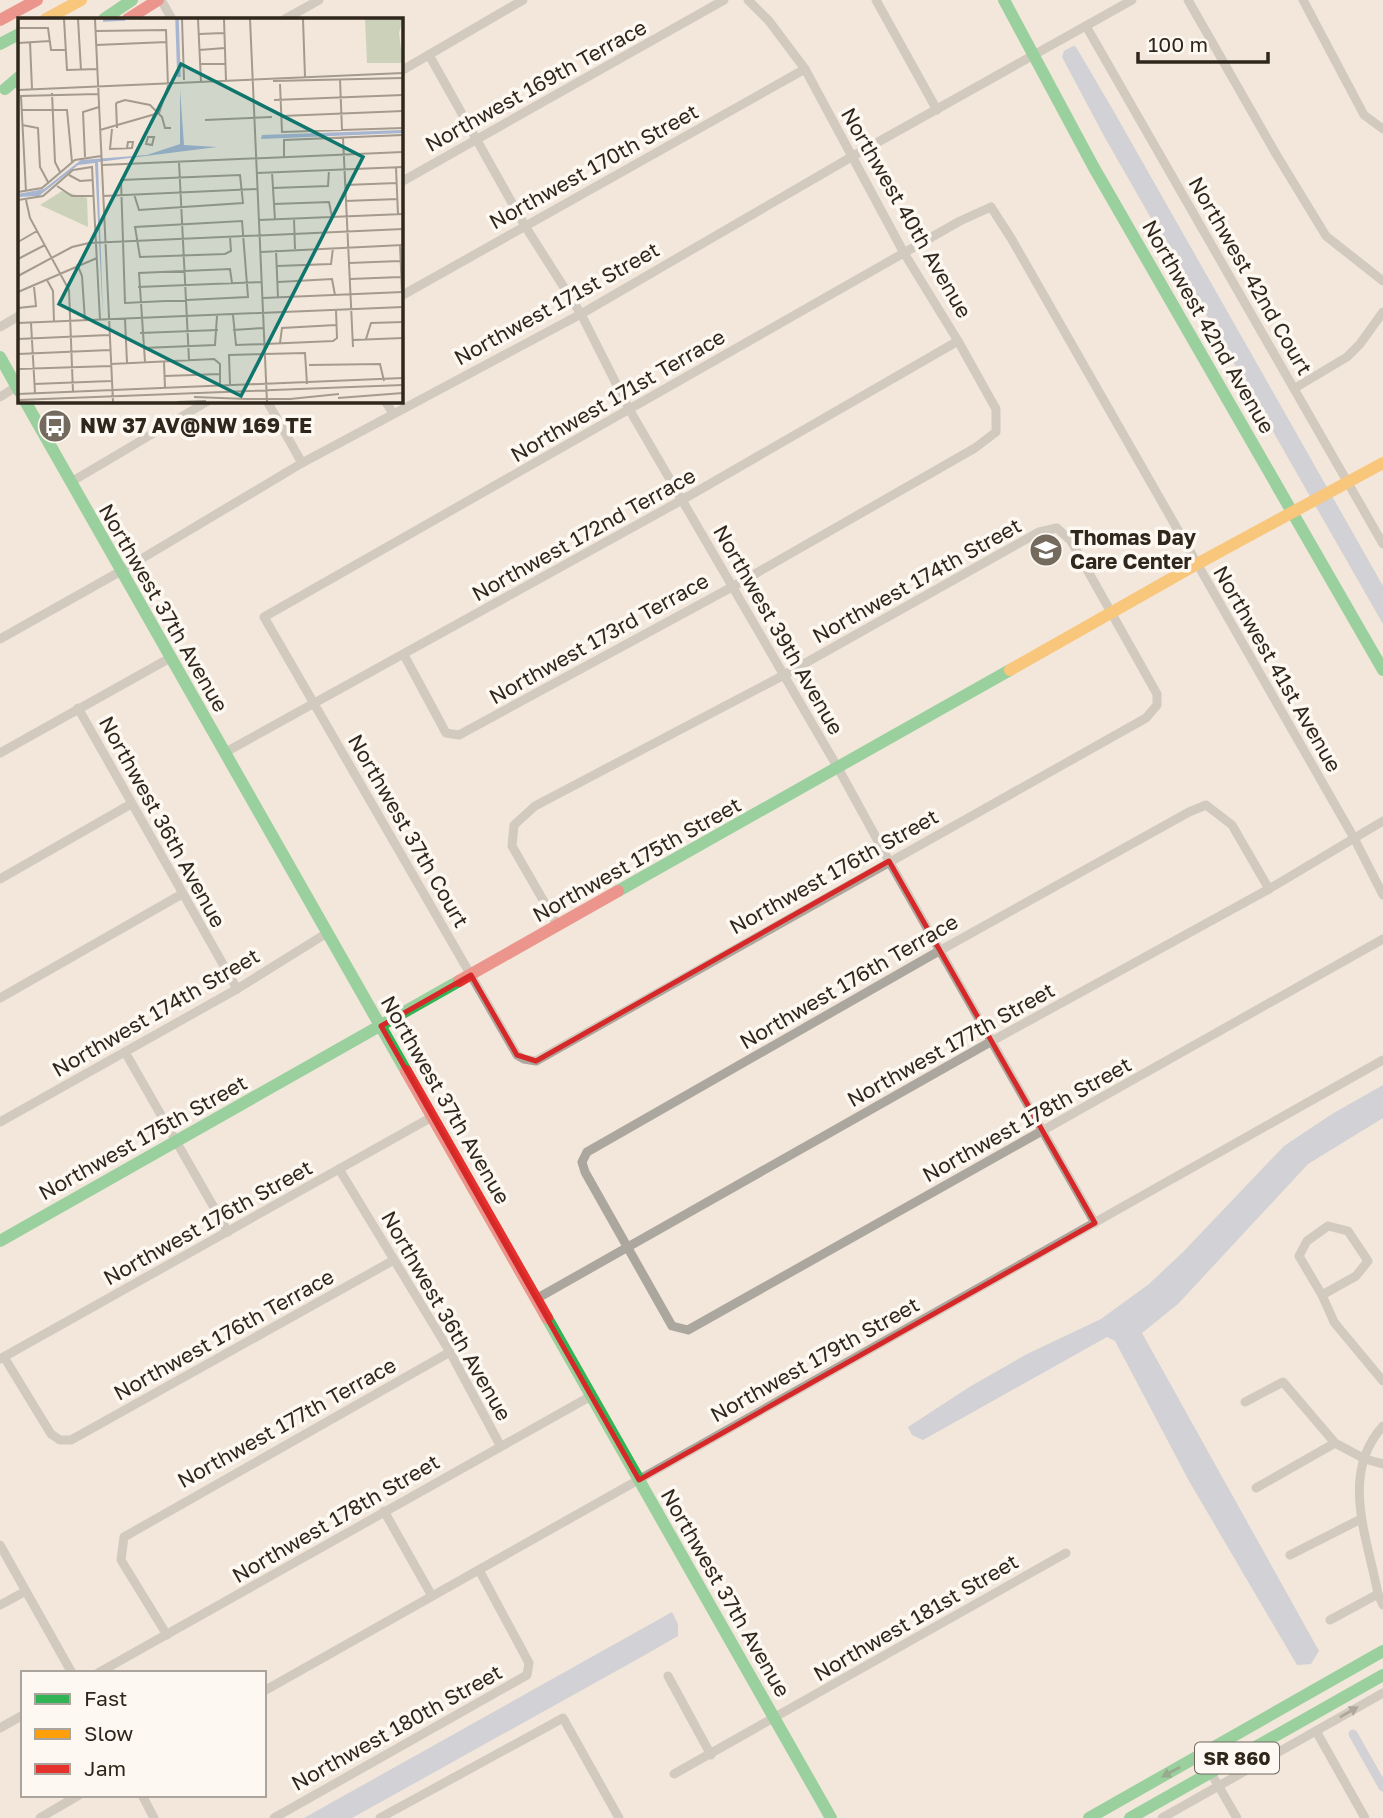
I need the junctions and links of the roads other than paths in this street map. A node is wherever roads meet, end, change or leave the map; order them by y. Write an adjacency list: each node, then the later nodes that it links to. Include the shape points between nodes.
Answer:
1 (37, 0): 19 (main road)
2 (81, 0): 14 (main road)
3 (132, 0): 15 (main road)
4 (160, 0): 16 (main road); 17 (street)
5 (319, 0): 18 (street)
6 (523, 0): 23 (street)
7 (724, 0): 31 (street, Northwest 169th Terrace)
8 (748, 0): 25 (street, Northwest 40th Avenue)
9 (876, 0): 29 (street)
10 (1004, 0): 24 (main road, Northwest 42nd Avenue)
11 (1132, 0): 20 (street, Northwest 171st Street)
12 (1188, 0): 37 (street, via 1326,236)
13 (1303, 0): 30 (street, via 1364,115)
14 (48, 18)
15 (105, 18)
16 (130, 18)
17 (171, 18)
18 (287, 18)
19 (0, 20)
20 (1086, 26): 24 (street, Northwest 171st Street); 46 (street, Northwest 42nd Court)
21 (18, 35): 22 (main road)
22 (0, 44)
23 (429, 55): 26 (street); 31 (street, Northwest 39th Avenue)
24 (1034, 55): 29 (street, Northwest 171st Street); 60 (main road, Northwest 42nd Avenue)
25 (805, 69): 32 (street, Northwest 40th Avenue); 35 (street, Northwest 170th Street)
26 (402, 70)
27 (18, 81): 28 (main road)
28 (3, 91)
29 (937, 110): 32 (street, Northwest 171st Street)
30 (1383, 129)
31 (476, 140): 33 (street, Northwest 169th Terrace); 35 (street, Northwest 39th Avenue)
32 (853, 156): 36 (street, Northwest 40th Avenue); 40 (street, Northwest 171st Street)
33 (402, 181)
34 (991, 207): 36 (street, Northwest 171st Terrace); 62 (street, Northwest 41st Avenue)
35 (525, 226): 38 (street, Northwest 170th Street); 40 (street, Northwest 39th Avenue)
36 (904, 253): 43 (street, Northwest 40th Avenue); 52 (street, Northwest 171st Terrace)
37 (1383, 281)
38 (402, 295)
39 (1383, 312): 46 (street, via 1346,357)
40 (581, 314): 52 (street, Northwest 39th Avenue); 53 (street, Northwest 171st Street)
41 (18, 317): 42 (street)
42 (0, 327)
43 (958, 341): 54 (street, Northwest 40th Avenue, via 996,409 996,432); 59 (street, Northwest 172nd Terrace)
44 (0, 357): 45 (main road)
45 (18, 388): 47 (street)
46 (1295, 388): 58 (street, Northwest 42nd Court)
47 (0, 397)
48 (26, 402): 57 (main road, Northwest 37th Avenue)
49 (206, 402): 57 (street)
50 (268, 402): 55 (street)
51 (386, 402): 53 (street)
52 (629, 410): 59 (street, Northwest 39th Avenue); 66 (street, Northwest 171st Terrace)
53 (393, 413): 55 (street, Northwest 171st Street)
54 (975, 448): 64 (street, Northwest 173rd Terrace)
55 (302, 463): 63 (street, Northwest 171st Street)
56 (1383, 463): 58 (main road, Northwest 175th Street)
57 (71, 482): 63 (main road, Northwest 37th Avenue)
58 (1344, 484): 60 (main road, Northwest 175th Street); 61 (street, Northwest 42nd Court)
59 (682, 500): 64 (street, Northwest 39th Avenue); 68 (street, Northwest 172nd Terrace)
60 (1292, 512): 62 (main road, Northwest 175th Street); 70 (main road, Northwest 42nd Avenue)
61 (1383, 544)
62 (1197, 565): 65 (main road, Northwest 175th Street); 79 (street, Northwest 41st Avenue)
63 (121, 571): 67 (street, Northwest 171st Street); 69 (main road, Northwest 37th Avenue)
64 (732, 587): 68 (street, Northwest 173rd Terrace, via 458,736 446,733); 71 (street, Northwest 39th Avenue)
65 (1113, 613): 71 (street, Northwest 174th Street, via 1071,541 1057,528 1039,532); 76 (main road, Northwest 175th Street); 80 (street, Northwest 176th Street, via 1157,694 1157,705 1146,718)
66 (264, 617): 72 (street, Northwest 37th Court)
67 (0, 639)
68 (404, 655): 72 (street, Northwest 172nd Terrace)
69 (170, 658): 73 (street); 75 (main road, Northwest 37th Avenue)
70 (1383, 670)
71 (784, 676): 76 (street, Northwest 39th Avenue); 85 (street, Northwest 174th Street, via 534,806 514,825 512,846)
72 (314, 703): 75 (street, Northwest 172nd Terrace); 89 (street, Northwest 37th Court)
73 (78, 708): 74 (street); 77 (street, Northwest 36th Avenue)
74 (0, 753)
75 (223, 753): 86 (main road, Northwest 37th Avenue)
76 (838, 768): 80 (street, Northwest 39th Avenue); 85 (main road, Northwest 175th Street)
77 (131, 804): 81 (street); 83 (street, Northwest 36th Avenue)
78 (1383, 821): 79 (street, Northwest 177th Street)
79 (1354, 838): 82 (street, Northwest 177th Street); 84 (street, Northwest 41st Avenue)
80 (889, 861): 88 (street, Northwest 39th Avenue); 95 (street, Northwest 176th Street, via 536,1060)
81 (0, 879)
82 (1269, 889): 88 (street, Northwest 176th Terrace, via 1232,825 1206,805); 93 (street, Northwest 177th Street)
83 (182, 894): 90 (street, Northwest 36th Avenue); 91 (street)
84 (1383, 895)
85 (558, 926): 89 (main road, Northwest 175th Street)
86 (327, 933): 90 (street, Northwest 174th Street); 92 (main road, Northwest 37th Avenue)
87 (1383, 939): 99 (street, Northwest 178th Street)
88 (939, 951): 93 (street, Northwest 39th Avenue); 105 (street, Northwest 176th Terrace, via 587,1152 584,1172)
89 (471, 975): 92 (main road, Northwest 175th Street); 95 (street, Northwest 37th Court, via 517,1055)
90 (237, 989): 94 (street, Northwest 174th Street)
91 (0, 998)
92 (381, 1026): 97 (main road, Northwest 37th Avenue); 100 (main road, Northwest 175th Street)
93 (992, 1041): 99 (street, Northwest 39th Avenue); 105 (street, Northwest 177th Street)
94 (125, 1052): 98 (street, Northwest 174th Street); 100 (street)
95 (524, 1059)
96 (1383, 1060): 102 (street, Northwest 179th Street)
97 (432, 1117): 101 (street, Northwest 176th Street); 108 (main road, Northwest 37th Avenue)
98 (0, 1122)
99 (1043, 1132): 102 (street, Northwest 39th Avenue); 105 (street, Northwest 178th Street, via 688,1330 672,1326)
100 (177, 1141): 103 (street); 104 (main road, Northwest 175th Street)
101 (339, 1169): 103 (street, Northwest 176th Street); 106 (street, Northwest 36th Avenue)
102 (1095, 1223): 119 (street, Northwest 179th Street)
103 (228, 1231): 110 (street, Northwest 176th Street)
104 (0, 1241)
105 (627, 1247): 108 (street, Northwest 177th Street)
106 (394, 1260): 109 (street, Northwest 36th Avenue); 110 (street, Northwest 176th Terrace, via 71,1440 51,1434)
107 (1322, 1295): 107 (street, via 1299,1256 1307,1241 1328,1226 1348,1231 1368,1261 1356,1276); 111 (street, via 1334,1322)
108 (536, 1299): 112 (main road, Northwest 37th Avenue)
109 (450, 1352): 116 (street, Northwest 36th Avenue); 133 (street, Northwest 177th Terrace, via 124,1537 121,1559)
110 (2, 1358)
111 (1383, 1381)
112 (591, 1396): 116 (street, Northwest 178th Street); 119 (main road, Northwest 37th Avenue)
113 (1245, 1402): 115 (street, via 1283,1382)
114 (1383, 1426): 117 (street)
115 (1335, 1443): 117 (street); 120 (street)
116 (500, 1445): 121 (street, Northwest 178th Street)
117 (1366, 1459): 118 (street); 122 (street, via 1358,1492)
118 (1383, 1464)
119 (639, 1480): 126 (street, Northwest 179th Street); 142 (main road, Northwest 37th Avenue)
120 (1256, 1488)
121 (384, 1511): 129 (street); 133 (street, Northwest 178th Street)
122 (1361, 1519): 125 (street); 128 (street)
123 (0, 1545): 127 (street)
124 (1066, 1553): 142 (street, Northwest 181st Street)
125 (1290, 1555)
126 (479, 1570): 129 (street, Northwest 179th Street); 155 (street, Northwest 180th Street, via 529,1663 527,1675)
127 (26, 1591): 130 (street); 135 (street)
128 (1378, 1594): 131 (street); 132 (street)
129 (432, 1596): 139 (street, Northwest 179th Street)
130 (0, 1605)
131 (1383, 1605)
132 (1331, 1620)
133 (167, 1635): 136 (street, Northwest 178th Street)
134 (1383, 1651): 145 (main road, SR 860)
135 (71, 1671)
136 (102, 1671)
137 (1383, 1675): 147 (main road, SR 860)
138 (668, 1676): 146 (street)
139 (266, 1690)
140 (1383, 1693): 144 (street, one-way to 140)
141 (21, 1716): 143 (street)
142 (775, 1719): 146 (street, Northwest 181st Street); 157 (main road, Northwest 37th Avenue)
143 (0, 1728)
144 (1316, 1731): 149 (street); 162 (street)
145 (1230, 1738): 147 (main road); 158 (main road, SR 860, one-way to 158)
146 (711, 1755): 148 (street, Northwest 181st Street)
147 (1211, 1773): 149 (street); 159 (main road, SR 860)
148 (674, 1774)
149 (1218, 1785): 160 (street); 161 (street)
150 (76, 1797): 153 (street)
151 (143, 1797): 154 (street)
152 (617, 1817): 156 (street, via 563,1718)
153 (40, 1818)
154 (154, 1818)
155 (274, 1818)
156 (380, 1818)
157 (831, 1818)
158 (1089, 1818)
159 (1130, 1818)
160 (1161, 1818)
161 (1237, 1818)
162 (1364, 1818)

